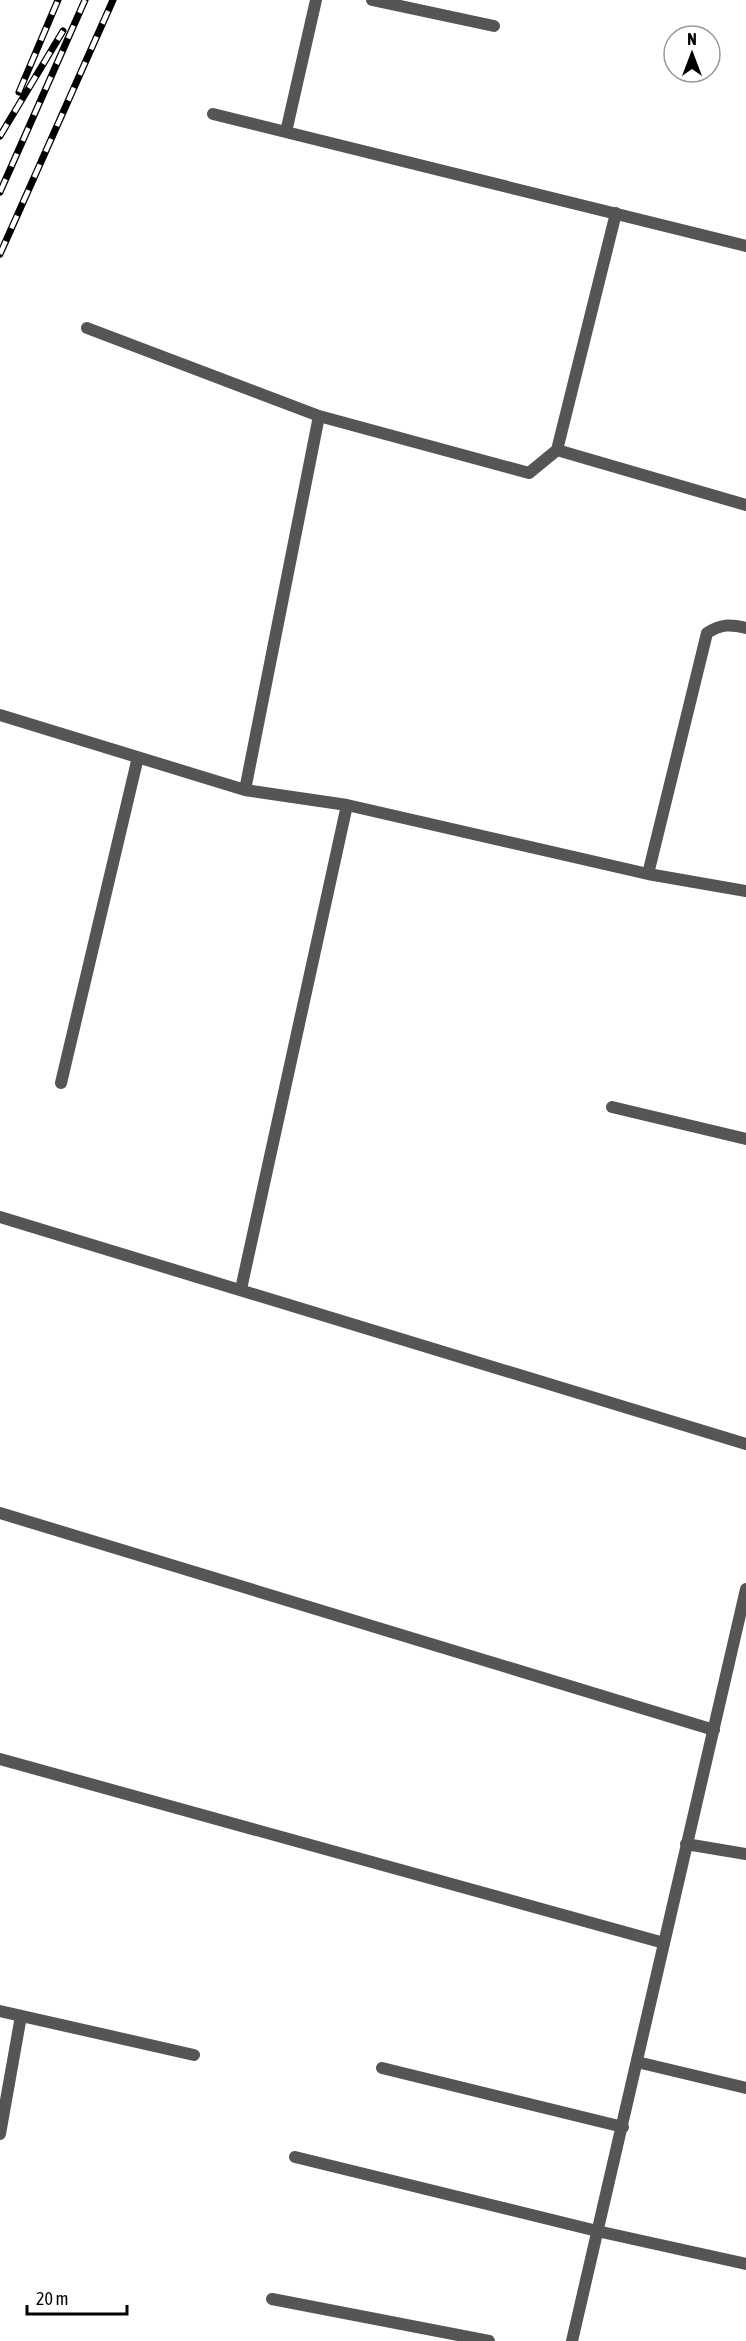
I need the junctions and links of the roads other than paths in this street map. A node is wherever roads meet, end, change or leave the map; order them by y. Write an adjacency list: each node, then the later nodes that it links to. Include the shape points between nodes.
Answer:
1 (316, 0): 5 (street)
2 (372, 0): 3 (street)
3 (494, 26)
4 (213, 114): 5 (street)
5 (286, 132): 6 (street)
6 (616, 213): 7 (street); 10 (street)
7 (746, 246)
8 (87, 328): 9 (street)
9 (319, 416): 10 (street, via 529,473); 15 (street)
10 (558, 450): 11 (street)
11 (746, 505)
12 (746, 628): 17 (street, via 729,624 707,633)
13 (0, 715): 14 (street)
14 (138, 758): 15 (street); 19 (street)
15 (245, 790): 16 (street)
16 (346, 805): 17 (street); 23 (street)
17 (648, 874): 18 (street)
18 (746, 891)
19 (61, 1083)
20 (612, 1107): 21 (street)
21 (746, 1139)
22 (0, 1217): 23 (street)
23 (241, 1289): 24 (street)
24 (746, 1444)
25 (0, 1513): 27 (street)
26 (746, 1589): 27 (street)
27 (714, 1730): 29 (street)
28 (0, 1759): 31 (street)
29 (686, 1844): 30 (street); 31 (street)
30 (746, 1854)
31 (664, 1943): 35 (street)
32 (0, 2011): 33 (street)
33 (21, 2016): 34 (street); 39 (street)
34 (194, 2055)
35 (637, 2062): 37 (street); 38 (street)
36 (382, 2068): 38 (street)
37 (746, 2088)
38 (623, 2127): 41 (street)
39 (0, 2134)
40 (295, 2157): 41 (street)
41 (597, 2231): 42 (street); 45 (street)
42 (746, 2264)
43 (272, 2299): 44 (street)
44 (489, 2341)
45 (572, 2341)

